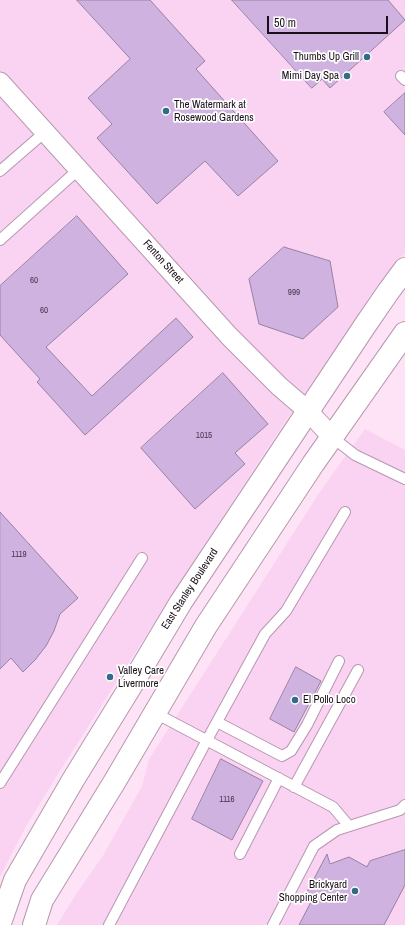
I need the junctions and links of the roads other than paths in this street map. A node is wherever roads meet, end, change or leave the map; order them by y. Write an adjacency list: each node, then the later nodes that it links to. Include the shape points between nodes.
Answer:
1 (0, 82): 2 (street, Fenton Street)
2 (45, 132): 3 (street, Fenton Street); 4 (lane)
3 (79, 170): 5 (lane); 8 (street, Fenton Street, via 229,336)
4 (0, 171)
5 (0, 240)
6 (405, 269): 8 (main road, East Stanley Boulevard)
7 (405, 333): 9 (main road)
8 (308, 411): 9 (street, Fenton Street); 24 (main road, East Stanley Boulevard, via 181,602 73,780 15,880)
9 (332, 437): 10 (lane, via 355,455); 15 (main road, via 206,626)
10 (405, 479)
11 (345, 512): 16 (lane, via 286,611 265,634)
12 (142, 558): 19 (lane)
13 (339, 661): 16 (lane, via 307,725 291,751 282,756)
14 (358, 670): 20 (lane)
15 (155, 713): 17 (lane); 25 (main road, via 42,900)
16 (217, 722): 17 (lane)
17 (207, 740): 18 (lane); 26 (lane)
18 (279, 778): 20 (lane); 23 (lane)
19 (0, 783)
20 (294, 787): 22 (lane, via 333,807)
21 (405, 805): 22 (lane, via 400,810)
22 (349, 826): 27 (lane, via 337,830 314,846)
23 (240, 854)
24 (0, 923)
25 (34, 925)
26 (108, 925)
27 (273, 925)

